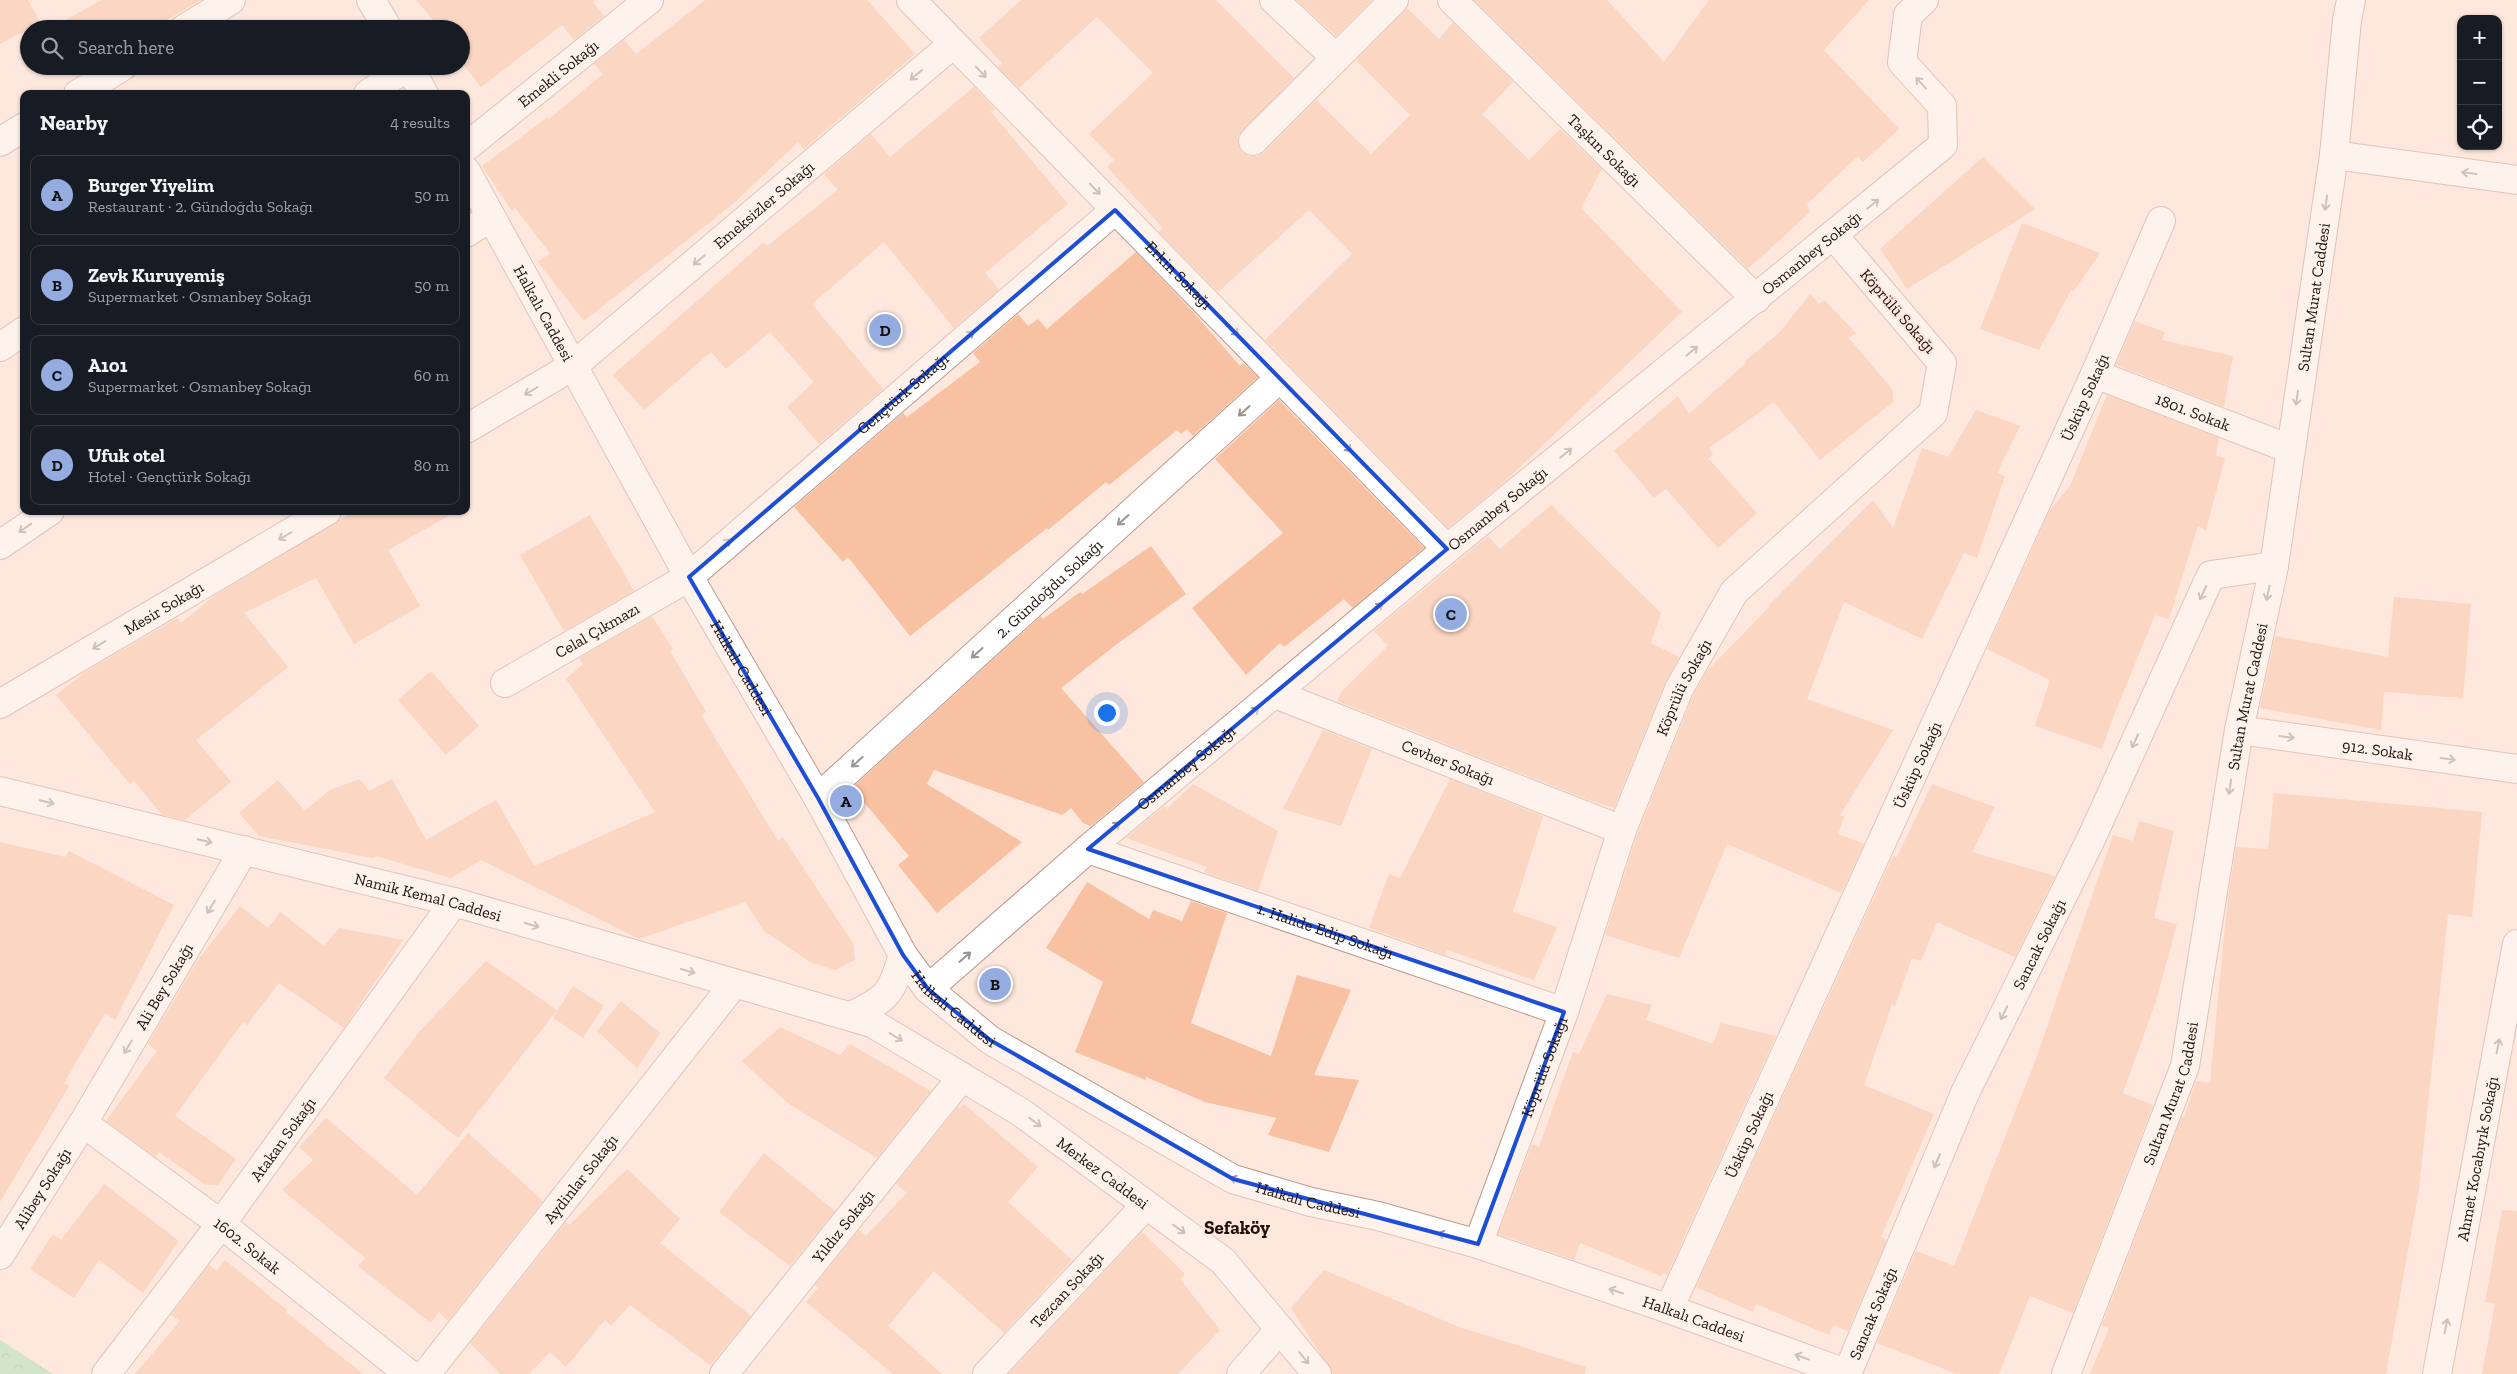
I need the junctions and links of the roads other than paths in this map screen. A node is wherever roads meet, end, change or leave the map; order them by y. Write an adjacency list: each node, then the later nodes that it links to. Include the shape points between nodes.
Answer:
1 (231, 0): 10 (street)
2 (371, 0): 11 (street)
3 (649, 0): 23 (street, Emekli Sokağı)
4 (910, 0): 12 (street, Erkin Sokağı)
5 (1274, 0): 13 (street)
6 (1394, 0): 13 (street)
7 (1452, 0): 32 (street, Taşkın Sokağı)
8 (1924, 0): 31 (street, Osmanbey Sokağı, one-way to 8, via 1944,146 1942,106 1902,62 1908,15)
9 (2351, 0): 24 (street, Sultan Murat Caddesi)
10 (199, 20)
11 (383, 20)
12 (953, 44): 27 (street, Erkin Sokağı, one-way to 27); 35 (street, Emeksizler Sokağı, one-way to 35)
13 (1336, 58): 21 (street)
14 (109, 75): 17 (street)
15 (396, 75): 18 (street)
16 (414, 75): 19 (street)
17 (84, 90)
18 (374, 90)
19 (422, 90)
20 (20, 130): 22 (street)
21 (1252, 141)
22 (0, 142)
23 (470, 144)
24 (2334, 154): 26 (street, one-way to 24); 39 (street, Sultan Murat Caddesi, one-way to 39)
25 (470, 178): 28 (street, Halkalı Caddesi)
26 (2517, 180)
27 (1115, 210): 37 (street, Erkin Sokağı, one-way to 37); 45 (street, Gençtürk Sokağı, one-way to 27)
28 (491, 216): 30 (street); 35 (street, Halkalı Caddesi)
29 (2161, 221): 36 (street, Üsküp Sokağı)
30 (470, 230)
31 (1834, 236): 32 (street, Osmanbey Sokağı); 53 (street, Köprülü Sokağı, via 1942,363 1933,413 1734,592 1679,689)
32 (1756, 299): 43 (street, Osmanbey Sokağı, one-way to 32)
33 (20, 333): 34 (street)
34 (0, 347)
35 (573, 366): 38 (street, one-way to 38); 45 (street, Halkalı Caddesi)
36 (2095, 374): 39 (street, 1801. Sokak); 69 (street, Üsküp Sokağı)
37 (1280, 378): 43 (street, Erkin Sokağı, one-way to 43); 52 (street, 2. Gündoğdu Sokağı, one-way to 52)
38 (470, 427)
39 (2290, 449): 44 (street, Sultan Murat Caddesi)
40 (44, 515): 42 (street, one-way to 42)
41 (320, 515): 48 (street, Mesir Sokağı, one-way to 48)
42 (0, 545)
43 (1446, 550): 47 (street, Osmanbey Sokağı, one-way to 43)
44 (2274, 566): 49 (street, Sultan Murat Caddesi, one-way to 49); 78 (street, Sancak Sokağı, one-way to 78, via 2211,575 2091,839 1965,1094)
45 (689, 577): 46 (street, Celal Çıkmazı); 52 (street, Halkalı Caddesi)
46 (504, 683)
47 (1275, 694): 53 (street, Cevher Sokağı); 54 (street, Osmanbey Sokağı, one-way to 47)
48 (0, 704)
49 (2239, 730): 50 (street, 912. Sokak, one-way to 50); 79 (street, Sultan Murat Caddesi, one-way to 79, via 2185,1066)
50 (2517, 769)
51 (0, 791): 55 (street, Namik Kemal Caddesi, one-way to 55)
52 (818, 798): 58 (street, Halkalı Caddesi)
53 (1622, 830): 61 (street, Köprülü Sokağı)
54 (1088, 849): 60 (street, Osmanbey Sokağı, one-way to 54); 61 (street, 1. Halide Edip Sokağı)
55 (244, 850): 56 (street, Namik Kemal Caddesi); 64 (street, Ali Bey Sokağı, one-way to 64)
56 (454, 902): 59 (street, Namik Kemal Caddesi, one-way to 59); 66 (street, Atakan Sokağı)
57 (2517, 944): 80 (street, Ahmet Kocabıyık Sokağı, one-way to 57)
58 (903, 955): 60 (street, Halkalı Caddesi); 62 (street, via 894,986 880,1002)
59 (734, 984): 62 (street, Namik Kemal Caddesi); 73 (street, Aydinlar Sokağı)
60 (928, 989): 67 (street, Halkalı Caddesi, one-way to 60, via 1233,1179 990,1040)
61 (1564, 1012): 67 (street, Köprülü Sokağı)
62 (853, 1016): 63 (street, Merkez Caddesi, one-way to 63, via 872,1023)
63 (962, 1077): 65 (street, Merkez Caddesi, one-way to 65, via 1022,1113); 74 (street, Yıldız Sokağı)
64 (83, 1123): 66 (street, 1602. Sokak); 68 (street, Alibey Sokağı)
65 (1146, 1205): 70 (street, Merkez Caddesi, one-way to 70, via 1223,1261); 75 (street, Tezcan Sokağı)
66 (221, 1224): 71 (street, Atakan Sokağı); 72 (street, 1602. Sokak)
67 (1478, 1244): 69 (street, Halkalı Caddesi, one-way to 67)
68 (0, 1255)
69 (1669, 1309): 78 (street, Halkalı Caddesi, one-way to 69)
70 (1280, 1329): 76 (street); 77 (street, Merkez Caddesi, one-way to 77)
71 (106, 1374)
72 (409, 1374)
73 (426, 1374)
74 (724, 1374)
75 (987, 1374)
76 (1242, 1374)
77 (1316, 1374)
78 (1848, 1374)
79 (2066, 1374)
80 (2437, 1374)

